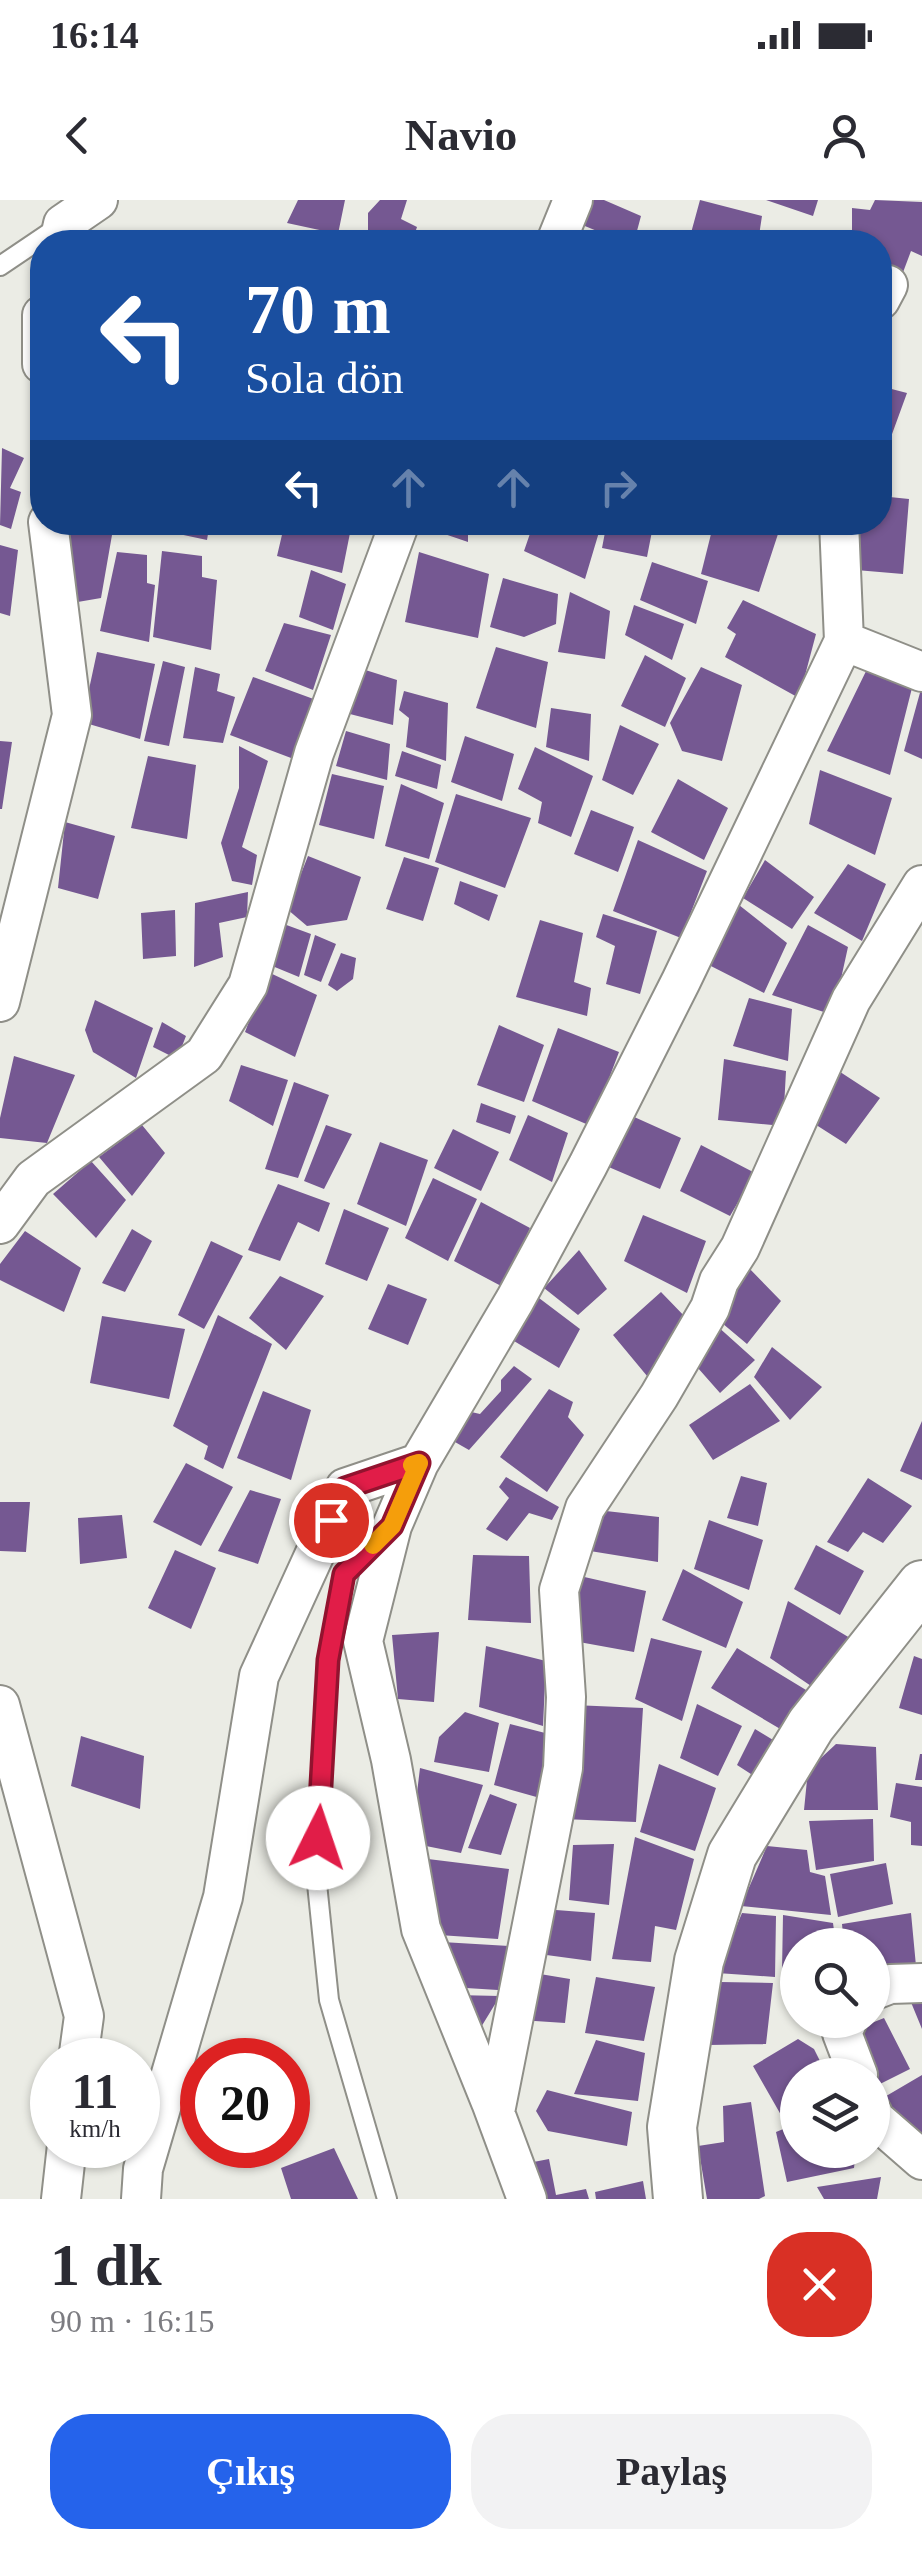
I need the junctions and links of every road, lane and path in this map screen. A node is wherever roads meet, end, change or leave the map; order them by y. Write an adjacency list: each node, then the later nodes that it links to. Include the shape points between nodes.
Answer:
1 (98, 200): 3 (street)
2 (572, 200): 4 (street)
3 (63, 230)
4 (561, 230)
5 (30, 250): 6 (lane)
6 (0, 266)
7 (50, 535): 13 (street, via 72,716)
8 (395, 535): 14 (street, via 314,753 248,985 204,1056 34,1179)
9 (840, 535): 10 (street)
10 (844, 641): 11 (street); 15 (street, via 588,1165)
11 (922, 672)
12 (922, 885): 22 (street, via 851,1000 710,1308 585,1508 560,1590 563,1768)
13 (0, 1002)
14 (0, 1224)
15 (419, 1463): 16 (street); 27 (street, via 345,1488 260,1676 223,1897 143,2169)
16 (392, 1526): 22 (street, via 363,1641 421,1930); 28 (lane, via 344,1574 328,1660 316,1874 330,2000)
17 (922, 1585): 30 (street, via 811,1725 732,1855 698,1961 672,2127)
18 (0, 1705): 21 (street, via 84,2016)
19 (922, 1983): 20 (street)
20 (890, 1984)
21 (81, 2038)
22 (495, 2112): 29 (street)
23 (890, 2132): 24 (street)
24 (922, 2160)
25 (65, 2168): 26 (street)
26 (61, 2199)
27 (141, 2199)
28 (387, 2199)
29 (527, 2199)
30 (678, 2199)

